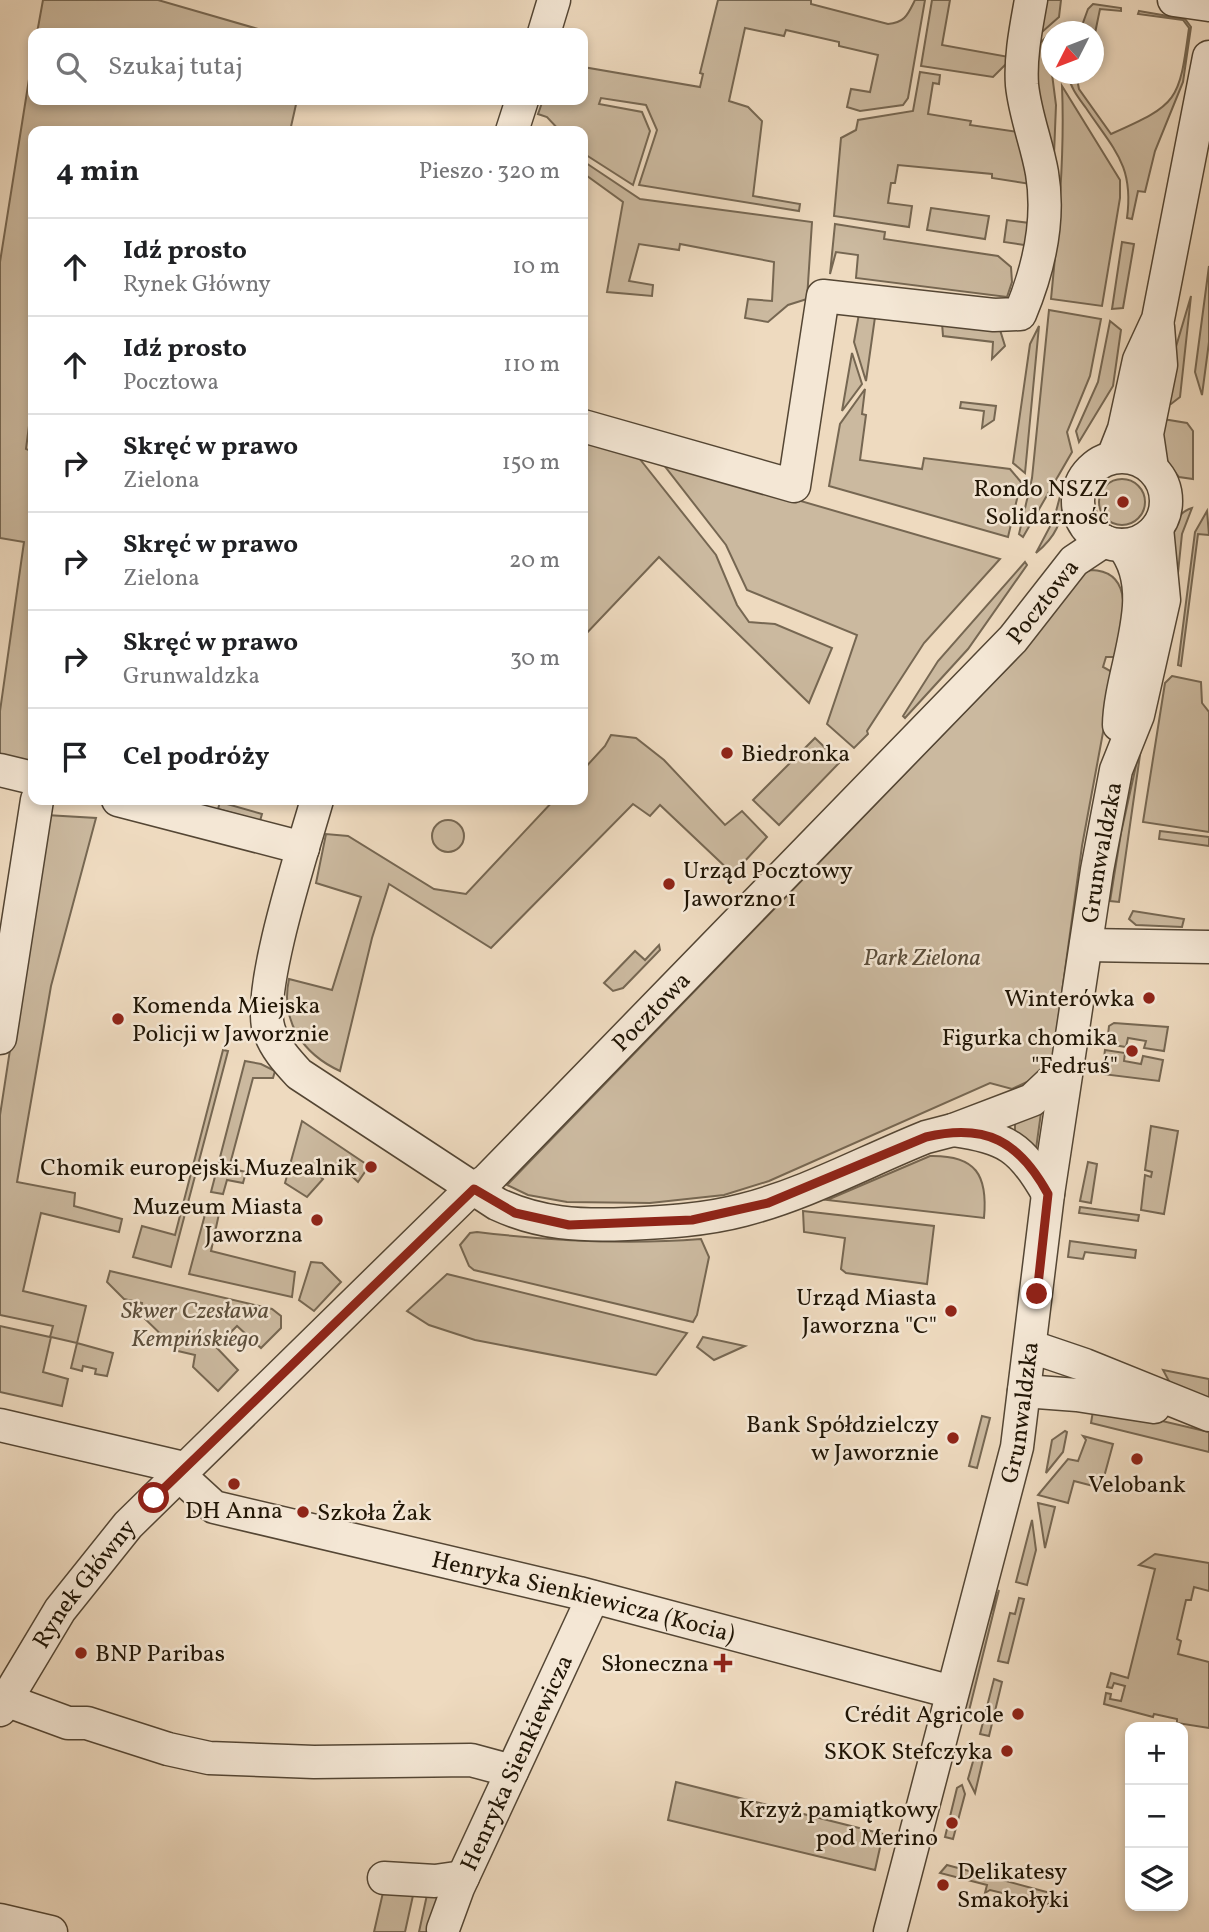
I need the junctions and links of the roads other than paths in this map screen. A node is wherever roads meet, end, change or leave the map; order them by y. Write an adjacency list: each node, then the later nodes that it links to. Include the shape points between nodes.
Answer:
1 (554, 0): 5 (street)
2 (1031, 0): 10 (street, via 1022,86 1042,173 1044,208 1039,253 1020,314 823,296 794,486)
3 (1174, 0): 4 (street)
4 (1209, 5)
5 (546, 28)
6 (1209, 57): 9 (street)
7 (520, 105): 8 (street)
8 (514, 126)
9 (1158, 319): 11 (street, via 1139,360); 12 (street, via 1161,365 1147,433)
10 (588, 427)
11 (1113, 457): 12 (street, via 1134,458); 14 (street, via 1092,468 1078,499 1085,523)
12 (1152, 468): 13 (street, via 1166,495)
13 (1157, 528): 14 (street, via 1141,541); 15 (street, Grunwaldzka, via 1164,600 1138,715)
14 (1113, 543): 15 (street, Grunwaldzka, via 1133,559 1140,602 1119,710); 27 (street, Pocztowa, via 1074,561 1013,639 487,1180)
15 (1119, 758): 22 (street, Grunwaldzka)
16 (0, 770): 17 (street)
17 (28, 777)
18 (36, 805): 24 (street)
19 (137, 805): 21 (street)
20 (316, 805): 21 (street)
21 (303, 848): 27 (street, via 266,991 268,1030 279,1052 299,1074)
22 (1086, 945): 23 (street); 25 (street, Grunwaldzka)
23 (1209, 947)
24 (0, 1038)
25 (1068, 1066): 26 (street, via 1032,1100); 28 (street, Grunwaldzka)
26 (953, 1130): 27 (street, via 768,1203 692,1220 569,1225 515,1213); 28 (street, via 991,1136 1010,1145 1025,1158)
27 (469, 1192): 32 (street, Pocztowa)
28 (1048, 1194): 29 (street, Grunwaldzka)
29 (1031, 1347): 30 (street, Grunwaldzka); 30 (street, via 1209,1415)
30 (1024, 1391): 34 (street, Grunwaldzka, via 1017,1447)
31 (0, 1425): 32 (street)
32 (181, 1471): 33 (street, Henryka Sienkiewicza (Kocia), via 214,1507); 35 (street, Rynek Główny, via 86,1575 48,1628)
33 (593, 1597): 34 (street, Henryka Sienkiewicza (Kocia)); 36 (street, Henryka Sienkiewicza)
34 (951, 1692): 42 (street, Grunwaldzka)
35 (8, 1704): 36 (street, via 209,1758 471,1760)
36 (512, 1771): 37 (street, Henryka Sienkiewicza)
37 (463, 1877): 38 (street, via 435,1881); 40 (street, Henryka Sienkiewicza)
38 (384, 1878)
39 (0, 1920): 41 (street)
40 (443, 1929)
41 (51, 1932)
42 (890, 1932)

